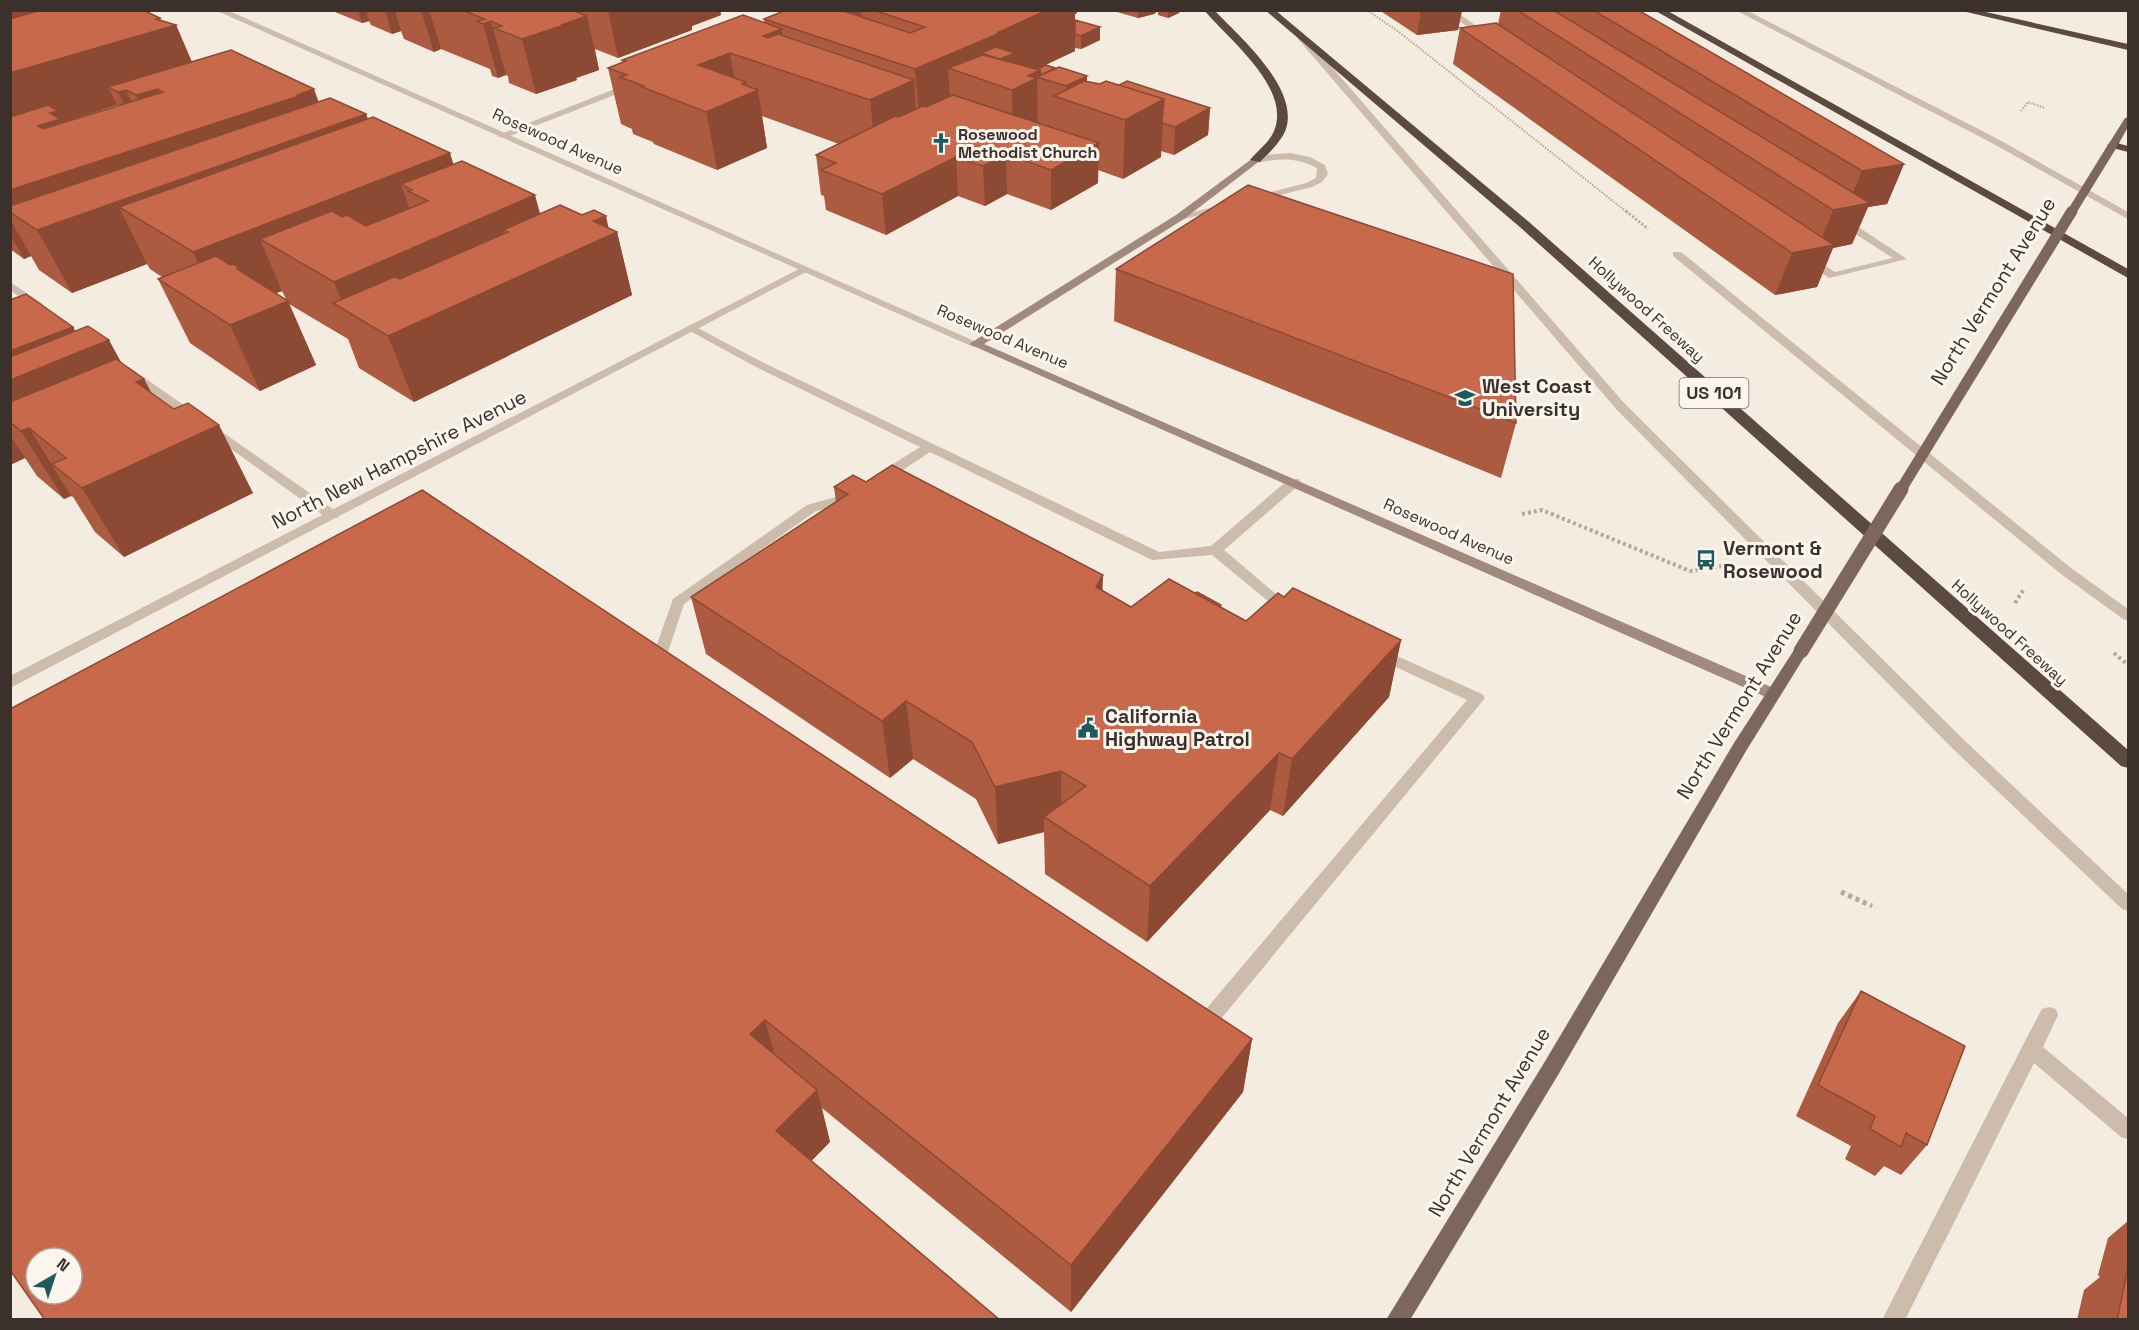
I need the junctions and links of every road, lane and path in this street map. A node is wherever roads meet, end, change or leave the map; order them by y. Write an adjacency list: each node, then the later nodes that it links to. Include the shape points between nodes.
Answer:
1 (219, 10): 16 (street, Rosewood Avenue)
2 (1208, 10): 19 (highway, via 1279,92 1281,127 1272,144)
3 (1269, 10): 9 (highway, Hollywood Freeway / US 101)
4 (1366, 10): 23 (path, via 1626,210)
5 (1448, 10): 10 (street)
6 (1658, 10): 26 (highway)
7 (1739, 10): 21 (street, via 1993,140)
8 (1962, 10): 11 (highway)
9 (1296, 30): 44 (highway, Hollywood Freeway / US 101, via 1525,225); 46 (street, via 1621,407 1957,742)
10 (1498, 45)
11 (2128, 47)
12 (643, 81): 16 (street)
13 (2028, 102): 14 (path)
14 (2045, 108)
15 (2128, 120): 17 (main road, North Vermont Avenue)
16 (501, 136): 25 (street, Rosewood Avenue)
17 (2113, 145): 18 (highway); 43 (main road, North Vermont Avenue, bridge)
18 (2128, 149)
19 (1256, 160): 22 (main road); 22 (street, via 1303,157 1322,167 1323,174 1320,180 1309,184)
20 (1831, 214): 24 (street, via 1902,259 1833,276)
21 (2128, 216)
22 (1180, 217): 30 (main road)
23 (1677, 255): 38 (street, via 2066,571)
24 (1803, 256)
25 (805, 270): 29 (street, North New Hampshire Avenue); 30 (street, Rosewood Avenue)
26 (2128, 274)
27 (10, 285): 28 (street)
28 (49, 313)
29 (694, 329): 32 (street, via 760,365); 35 (street, North New Hampshire Avenue)
30 (975, 344): 33 (main road, Rosewood Avenue)
31 (116, 361): 35 (street)
32 (931, 446): 36 (street, via 1157,557); 41 (street, via 847,500 812,508 678,602 657,664)
33 (1294, 482): 36 (street); 43 (main road, Rosewood Avenue)
34 (1522, 514): 37 (path, via 1542,510 1690,571)
35 (332, 515): 42 (street, North New Hampshire Avenue)
36 (1215, 550): 39 (street, via 1293,614)
37 (1728, 565)
38 (2128, 616)
39 (1304, 618)
40 (1369, 648): 48 (street, via 1477,698 1209,1019)
41 (677, 676)
42 (10, 683)
43 (1773, 694): 52 (main road, North Vermont Avenue, via 1551,1070)
44 (2128, 761)
45 (1841, 892): 47 (path)
46 (2128, 904)
47 (1872, 906)
48 (1189, 1006)
49 (2049, 1015): 50 (street)
50 (2031, 1049): 51 (street); 53 (street)
51 (2128, 1130)
52 (1397, 1320)
53 (1893, 1320)

